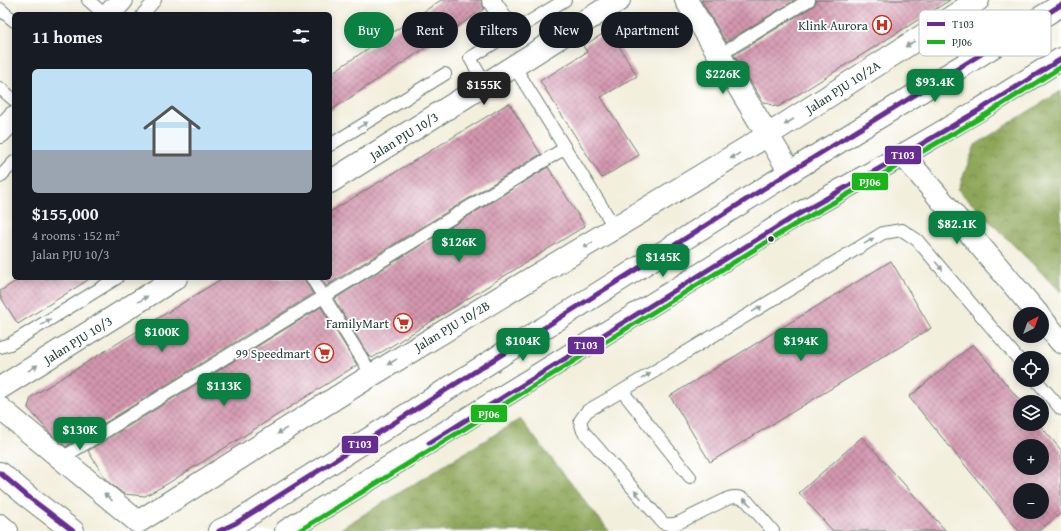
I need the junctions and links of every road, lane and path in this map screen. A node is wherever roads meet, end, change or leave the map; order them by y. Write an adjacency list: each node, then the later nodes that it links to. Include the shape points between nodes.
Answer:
1 (88, 0): 14 (lane)
2 (122, 0): 15 (street)
3 (155, 0): 16 (lane)
4 (491, 0): 17 (street)
5 (564, 0): 19 (lane)
6 (619, 0): 25 (street, Jalan PJU 10/3)
7 (686, 0): 22 (street)
8 (808, 0): 22 (lane)
9 (978, 0): 12 (street, Jalan PJU 10/2A, one-way to 12)
10 (1061, 5): 13 (street)
11 (0, 9): 18 (lane)
12 (962, 10)
13 (1051, 11)
14 (102, 12)
15 (111, 12)
16 (145, 12)
17 (499, 12)
18 (12, 19)
19 (531, 21)
20 (919, 38): 32 (street, Jalan PJU 10/2A, one-way to 32)
21 (487, 48): 27 (lane, via 470,58)
22 (719, 55): 32 (street)
23 (978, 56): 37 (street)
24 (1061, 59): 35 (street)
25 (514, 66): 27 (street, Jalan PJU 10/3); 34 (lane)
26 (445, 74): 33 (lane, one-way to 26)
27 (485, 84): 39 (street, Jalan PJU 10/3)
28 (0, 88): 29 (lane)
29 (12, 98)
30 (12, 119): 31 (street)
31 (0, 132)
32 (768, 135): 37 (street); 40 (street, Jalan PJU 10/2B, one-way to 40)
33 (332, 144)
34 (565, 148): 40 (lane); 44 (lane)
35 (903, 155): 45 (street); 63 (street, via 790,219)
36 (12, 164): 38 (lane)
37 (790, 172): 60 (street)
38 (0, 177)
39 (332, 181)
40 (615, 228): 50 (street, Jalan PJU 10/2B, one-way to 50)
41 (114, 280): 48 (lane, one-way to 41, via 10,344)
42 (173, 280): 52 (street, Jalan PJU 10/3, one-way to 42)
43 (313, 280): 44 (lane)
44 (324, 297): 50 (lane); 56 (lane)
45 (1032, 307)
46 (1049, 327): 47 (street)
47 (1061, 342)
48 (0, 347)
49 (1013, 353): 53 (lane, one-way to 49, via 883,233 902,230 917,240)
50 (372, 374): 56 (street, Jalan PJU 10/2B, one-way to 56, via 138,522)
51 (1042, 387): 55 (lane)
52 (0, 388)
53 (622, 391): 58 (lane); 64 (lane, one-way to 53, via 747,502 735,497 678,524 668,525 659,520 583,431 580,421 587,411)
54 (0, 408): 56 (street)
55 (1061, 409)
56 (62, 458)
57 (0, 473): 62 (street)
58 (690, 477)
59 (0, 525): 61 (street)
60 (228, 527)
61 (8, 531)
62 (73, 531)
63 (286, 531)
64 (773, 531)

